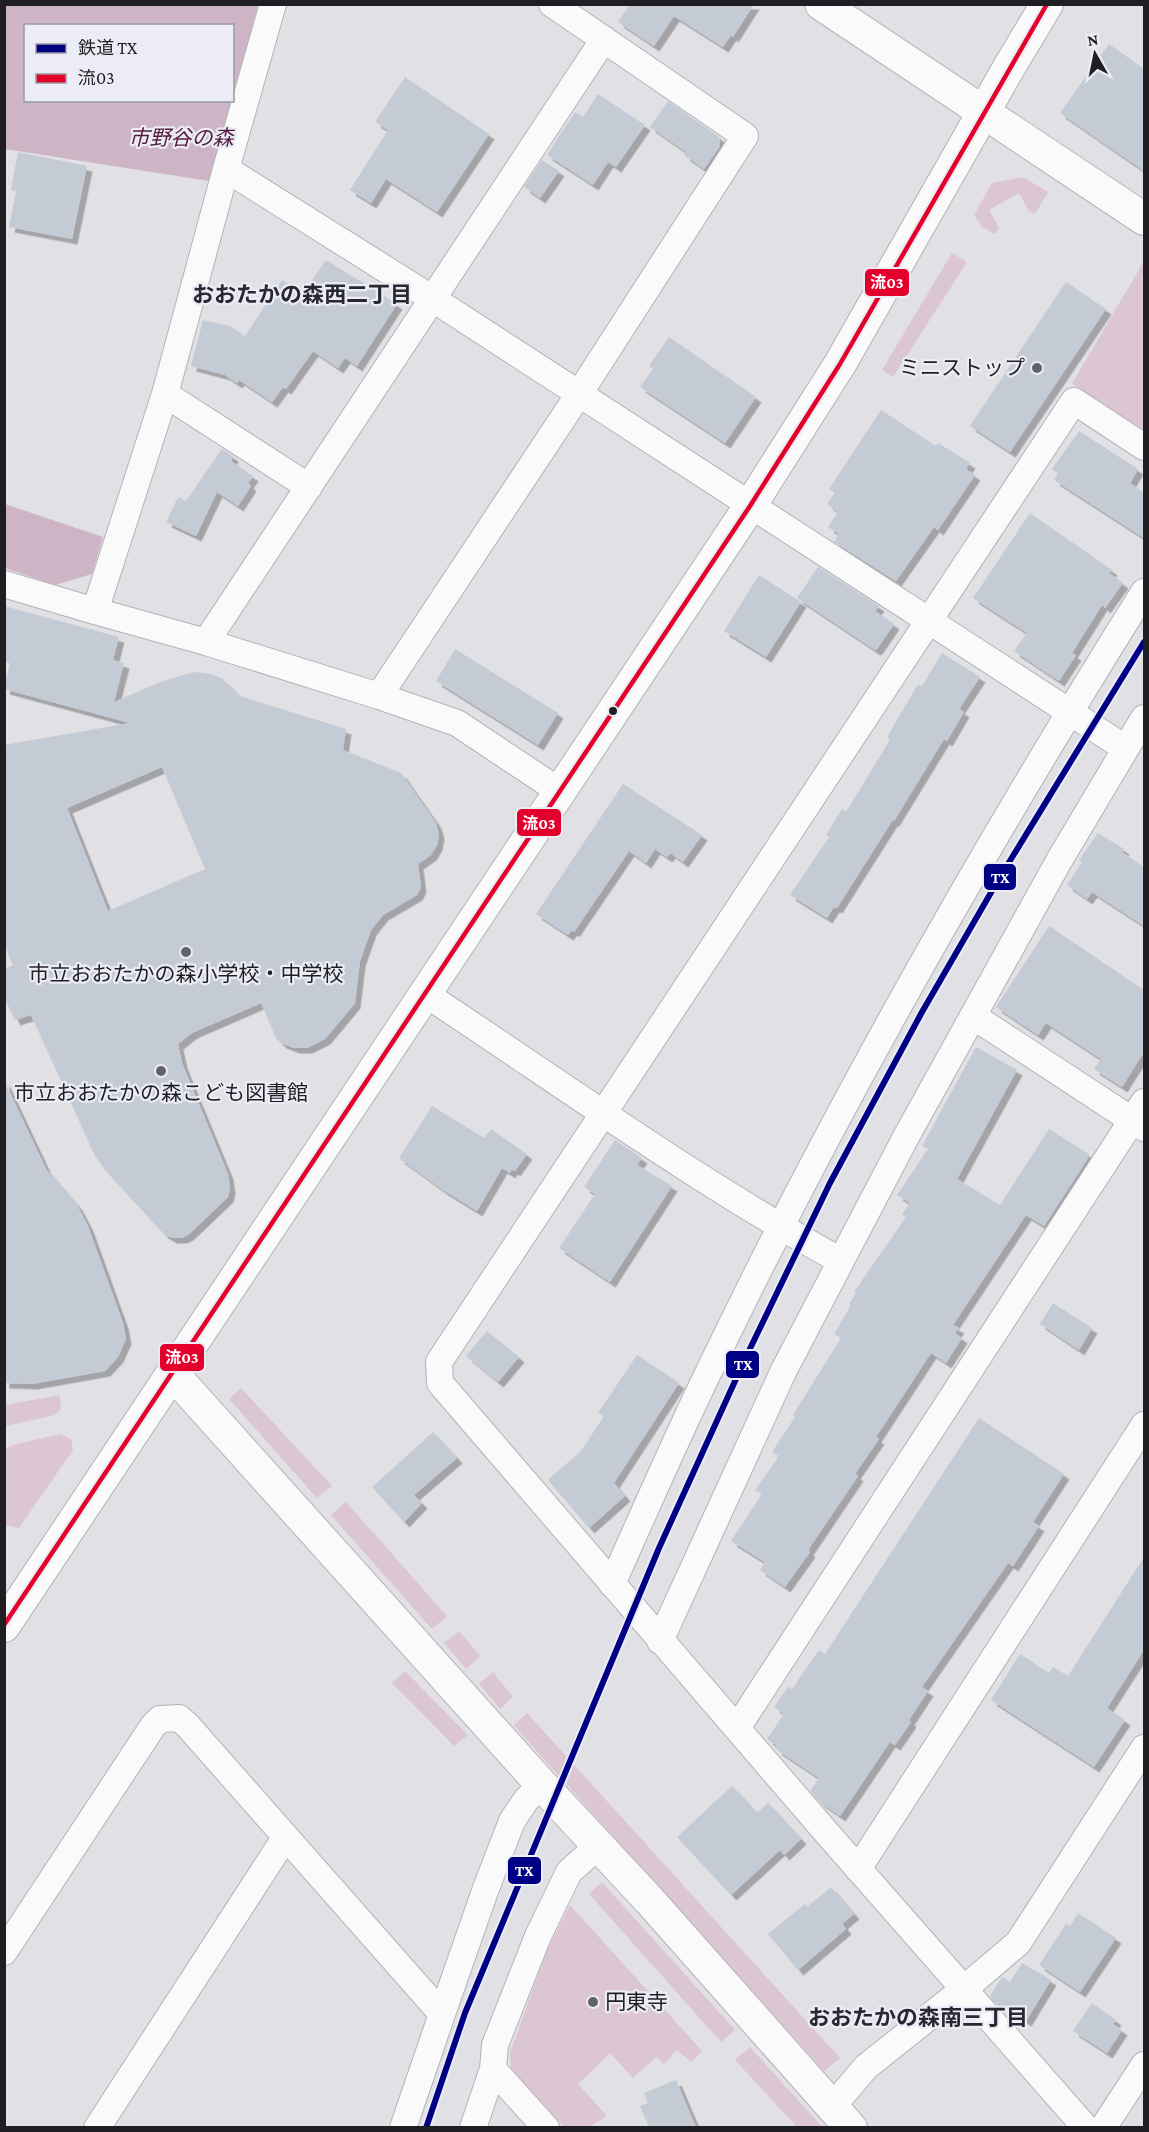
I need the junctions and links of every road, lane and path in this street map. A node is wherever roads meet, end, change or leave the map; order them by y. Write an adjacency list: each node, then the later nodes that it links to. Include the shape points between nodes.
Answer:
1 (273, 4): 7 (street)
2 (552, 4): 5 (street)
3 (821, 4): 6 (street)
4 (1047, 4): 6 (street)
5 (604, 39): 9 (street); 11 (street, via 745,136)
6 (984, 114): 8 (street); 14 (street, via 840,364)
7 (226, 169): 9 (street); 10 (street)
8 (1144, 219)
9 (432, 299): 11 (street); 13 (street)
10 (165, 394): 13 (street); 17 (street)
11 (579, 394): 14 (street); 20 (street)
12 (1144, 447): 18 (street, via 1074,401)
13 (309, 487): 19 (street)
14 (750, 506): 18 (street); 24 (street)
15 (4, 584): 17 (street)
16 (1144, 592): 21 (street)
17 (95, 611): 19 (street)
18 (929, 621): 21 (street); 27 (street)
19 (207, 642): 20 (street)
20 (379, 696): 24 (street, via 457,723)
21 (1070, 711): 23 (street); 29 (street, via 878,1041)
22 (1144, 718): 23 (street)
23 (1125, 748): 26 (street)
24 (559, 791): 25 (street)
25 (424, 993): 27 (street); 31 (street)
26 (973, 1016): 28 (street); 30 (street)
27 (602, 1114): 29 (street); 34 (street, via 439,1362 438,1372 440,1383)
28 (1141, 1117): 37 (street)
29 (781, 1228): 30 (street); 34 (street, via 712,1364)
30 (841, 1261): 36 (street, via 783,1372)
31 (173, 1374): 35 (street); 39 (street)
32 (1144, 1425): 33 (street)
33 (1137, 1455): 42 (street)
34 (612, 1584): 36 (street)
35 (4, 1626)
36 (660, 1641): 37 (street)
37 (737, 1728): 42 (street)
38 (1144, 1748): 44 (street, via 1018,1942)
39 (542, 1785): 41 (street); 45 (street, via 512,1821)
40 (287, 1839): 43 (street, via 188,1726 179,1718 160,1719); 45 (street); 49 (street)
41 (598, 1846): 47 (street, via 569,1872 538,1936 495,2045); 48 (street)
42 (858, 1869): 44 (street)
43 (4, 1952)
44 (964, 1989): 48 (street, via 866,2067); 53 (street)
45 (442, 2014): 50 (street)
46 (1144, 2065): 54 (street)
47 (493, 2069): 51 (street); 52 (street)
48 (841, 2117)
49 (97, 2127)
50 (403, 2127)
51 (472, 2127)
52 (546, 2127)
53 (1086, 2127)
54 (1103, 2127)

